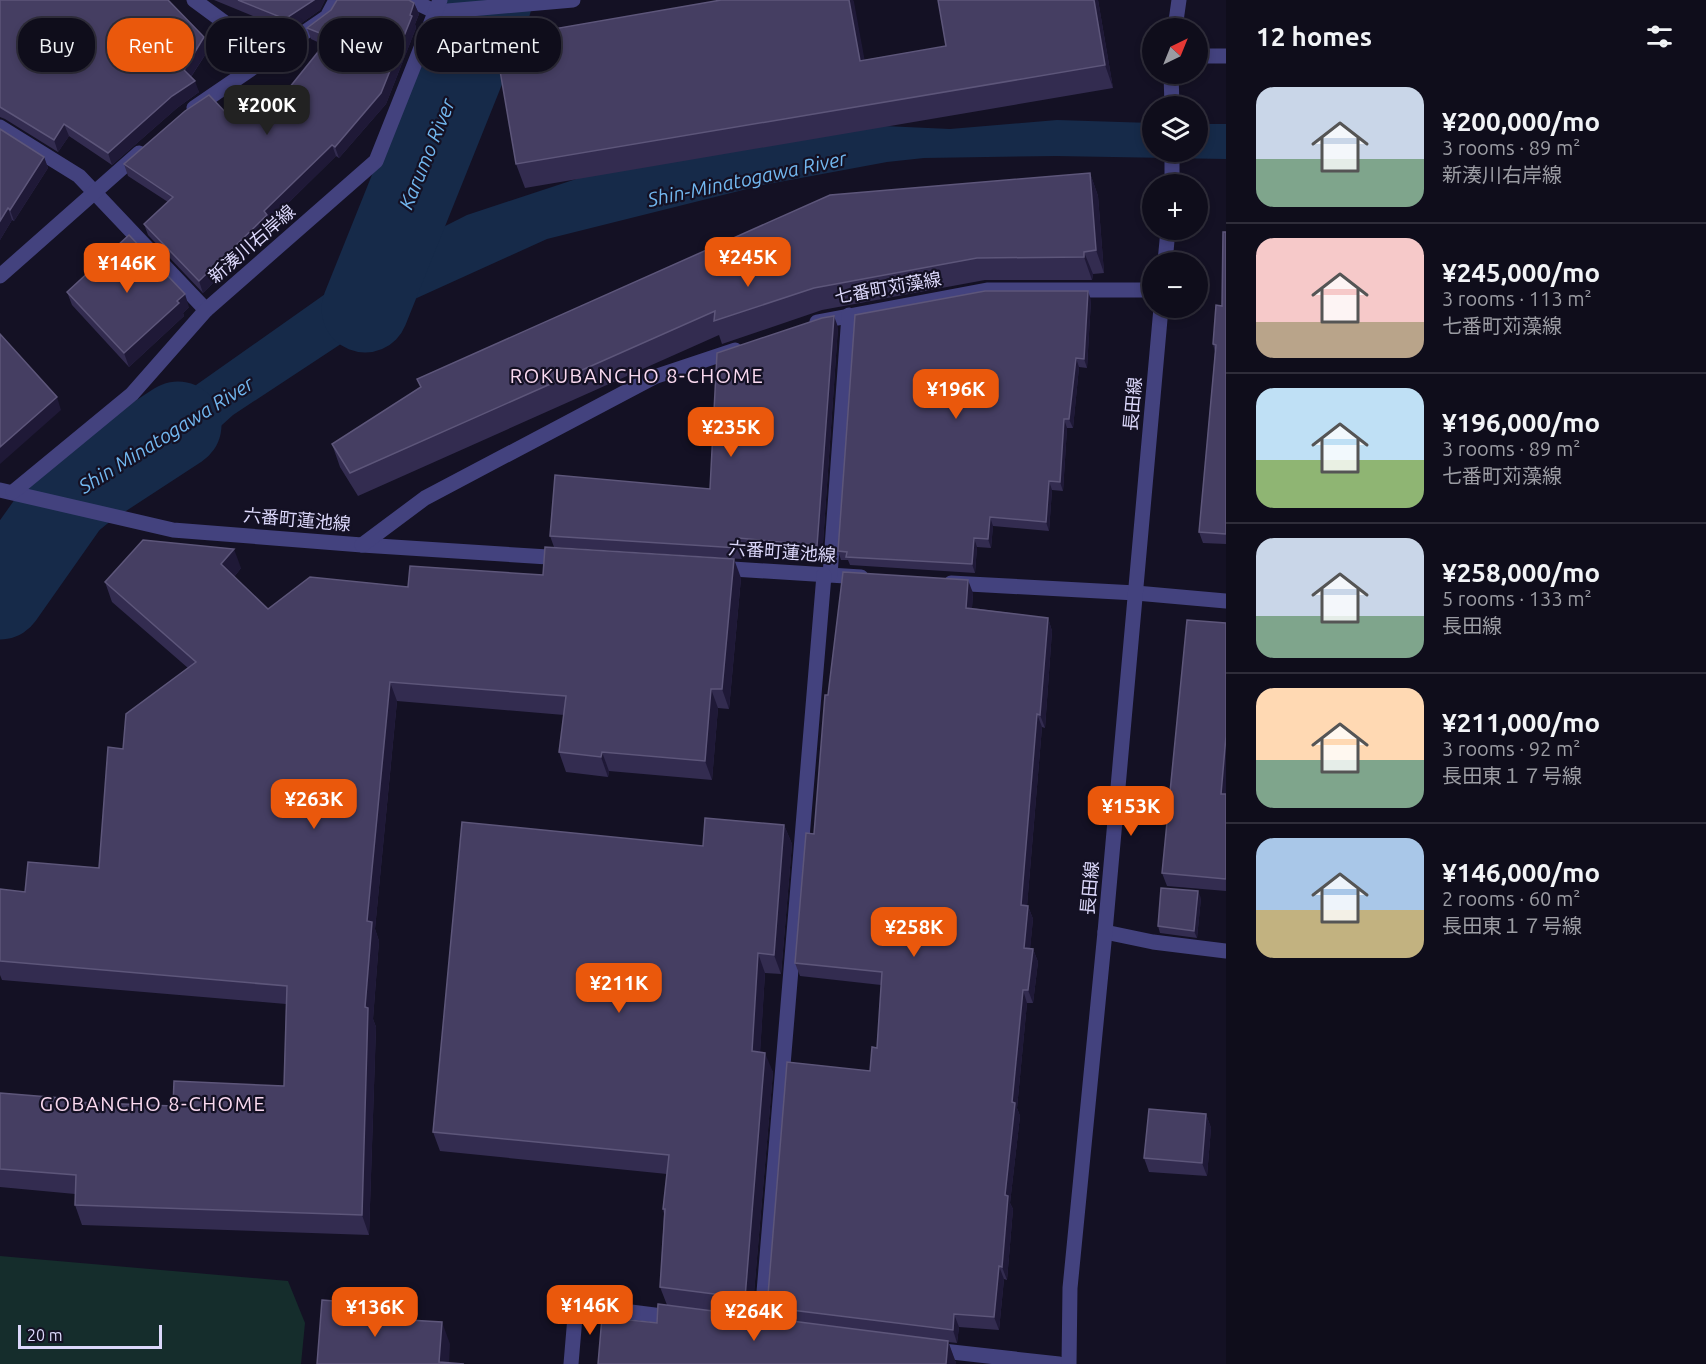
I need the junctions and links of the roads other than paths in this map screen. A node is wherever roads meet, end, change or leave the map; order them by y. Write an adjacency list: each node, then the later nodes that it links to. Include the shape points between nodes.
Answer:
1 (194, 0): 7 (street)
2 (336, 0): 9 (street, via 327,17)
3 (411, 0): 6 (street)
4 (1179, 0): 8 (street)
5 (565, 1): 6 (street)
6 (438, 6): 19 (street, 新湊川右岸線, via 376,161)
7 (218, 18)
8 (1176, 18)
9 (307, 31)
10 (1208, 56): 11 (street)
11 (1226, 56)
12 (246, 72): 13 (street)
13 (183, 115)
14 (0, 127): 16 (street, via 80,176)
15 (148, 146): 16 (street)
16 (94, 192): 17 (street); 19 (street)
17 (0, 276)
18 (1142, 290): 20 (street, 七番町苅藻線, via 987,290)
19 (206, 310): 24 (street, 新湊川右岸線, via 132,394)
20 (849, 315): 22 (street, 七番町苅藻線); 28 (street)
21 (1160, 318): 31 (street, 長田線)
22 (801, 328)
23 (745, 347): 25 (street, via 654,377 425,498)
24 (7, 491): 25 (street, 六番町蓮池線, via 173,530)
25 (362, 545): 26 (street, 六番町蓮池線)
26 (575, 559)
27 (705, 567): 28 (street, 六番町蓮池線)
28 (827, 575): 29 (street, 六番町蓮池線); 36 (street)
29 (878, 578)
30 (937, 582): 31 (street)
31 (1136, 593): 32 (street); 33 (street, 長田線)
32 (1226, 601)
33 (1106, 932): 34 (street); 40 (street, 長田線, via 1070,1288)
34 (1226, 951)
35 (691, 1320): 38 (street, via 576,1305)
36 (760, 1328)
37 (921, 1348): 39 (street)
38 (571, 1364)
39 (1059, 1364)
40 (1069, 1364)

